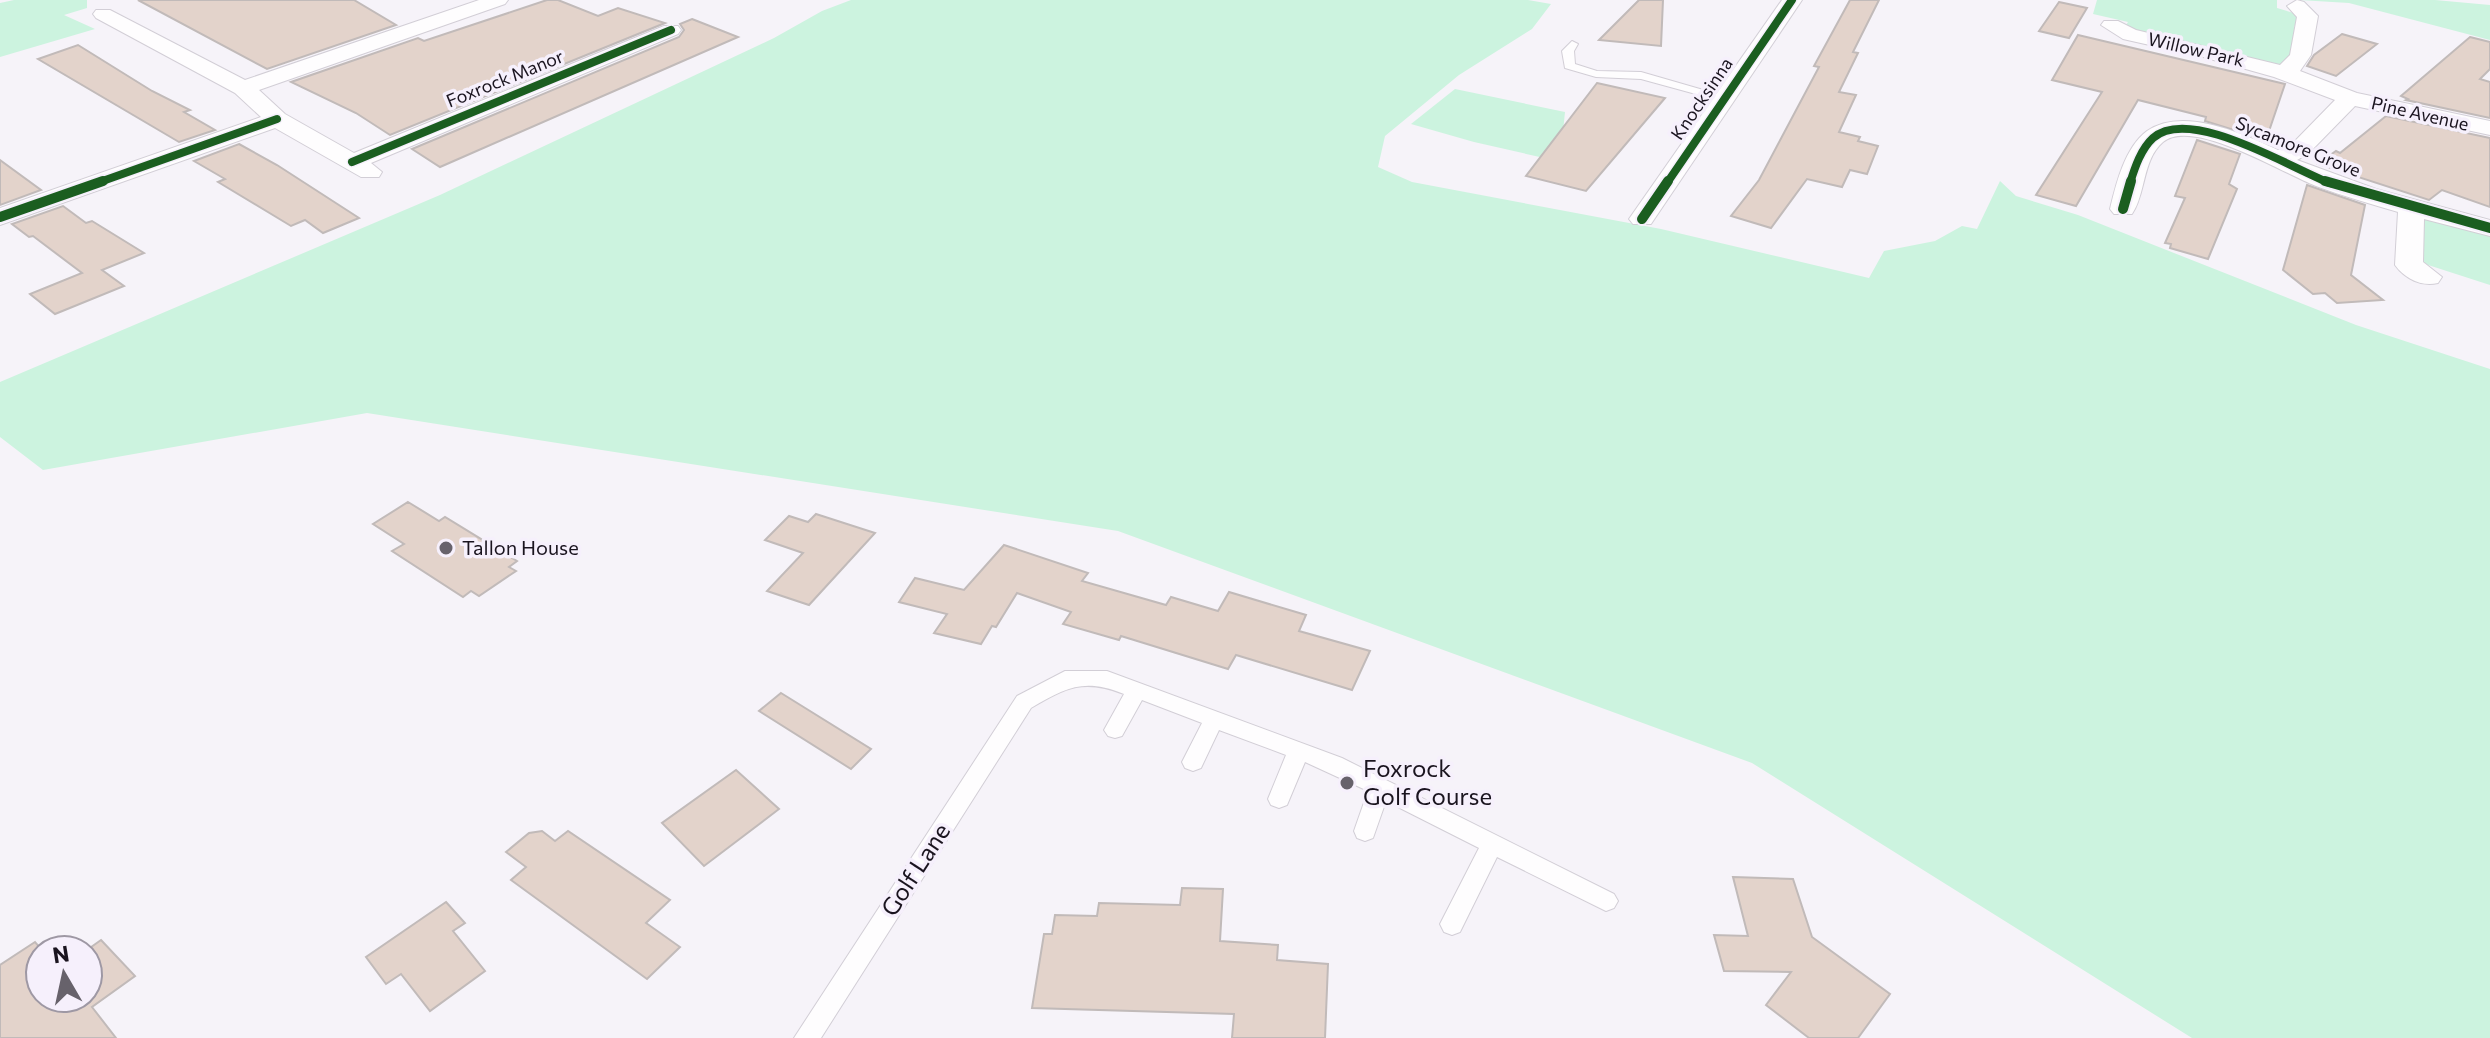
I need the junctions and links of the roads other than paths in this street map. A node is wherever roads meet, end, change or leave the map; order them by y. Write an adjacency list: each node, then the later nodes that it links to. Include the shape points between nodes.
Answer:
1 (432, 0): 5 (street)
2 (498, 0): 5 (street)
3 (1792, 0): 12 (street, Knocksinna)
4 (2297, 6): 10 (street, via 2308,16 2305,46 2300,59)
5 (462, 13): 11 (street)
6 (103, 14): 11 (street, Foxrock Manor)
7 (2111, 25): 10 (street, Willow Park, via 2130,35)
8 (671, 30): 14 (street, Foxrock Manor, via 362,167)
9 (1572, 44): 12 (lane, via 1569,66 1596,74 1641,76)
10 (2282, 72): 13 (street, Pine Avenue)
11 (243, 88): 14 (street, Foxrock Manor)
12 (1725, 98): 20 (street, Knocksinna)
13 (2350, 98): 15 (street, Pine Avenue); 16 (street, Pine Avenue, via 2300,149)
14 (277, 119): 19 (street)
15 (2490, 128)
16 (2279, 159): 17 (street, Sycamore Grove, via 2322,180); 18 (street, Sycamore Grove, via 2219,135 2164,132 2147,144)
17 (2411, 208): 21 (street, Sycamore Grove); 22 (street, via 2409,265)
18 (2123, 209)
19 (0, 217)
20 (1642, 219)
21 (2490, 228)
22 (2428, 277)
23 (1137, 690): 24 (lane); 25 (lane); 34 (lane, Golf Lane, via 1107,679 1065,679 1024,702)
24 (1214, 719): 26 (lane); 27 (lane)
25 (1115, 730)
26 (1299, 750): 28 (lane); 29 (lane)
27 (1193, 762)
28 (1380, 787): 30 (lane); 31 (lane)
29 (1279, 799)
30 (1365, 831)
31 (1492, 844): 32 (lane); 33 (lane)
32 (1606, 901)
33 (1452, 924)
34 (807, 1038)

